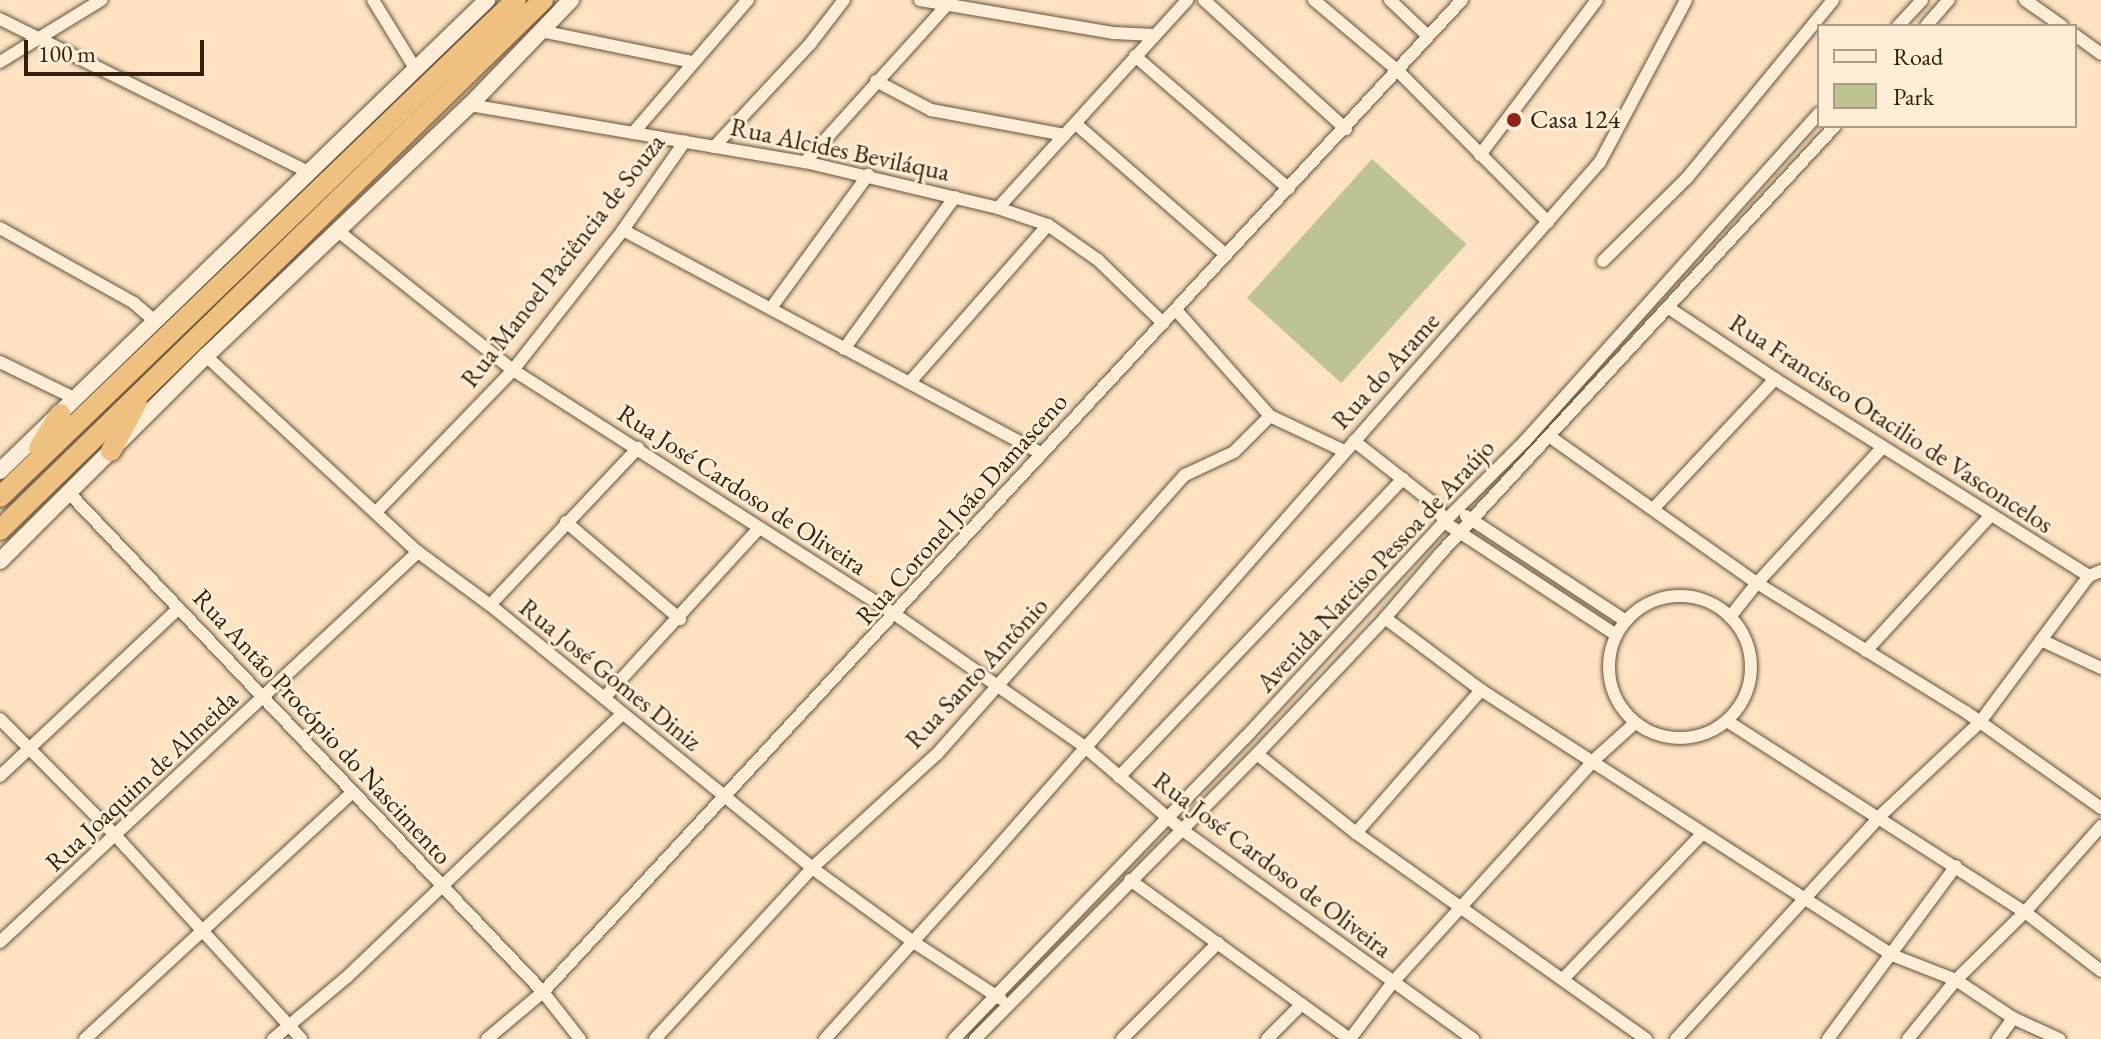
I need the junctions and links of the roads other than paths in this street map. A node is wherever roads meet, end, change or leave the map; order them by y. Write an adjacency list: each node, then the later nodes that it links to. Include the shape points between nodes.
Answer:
1 (101, 0): 30 (street)
2 (373, 0): 35 (street)
3 (487, 0): 35 (main road)
4 (516, 0): 84 (highway)
5 (543, 0): 72 (highway)
6 (571, 0): 26 (main road)
7 (748, 0): 34 (street)
8 (844, 0): 46 (street)
9 (920, 0): 21 (street)
10 (1187, 0): 27 (street)
11 (1204, 0): 42 (street)
12 (1314, 0): 36 (street)
13 (1390, 0): 28 (street)
14 (1462, 0): 28 (street, Rua Coronel João Damasceno)
15 (1597, 0): 47 (street)
16 (1686, 0): 54 (street, Rua do Arame, via 1600,162)
17 (1833, 0): 60 (street, via 1687,178)
18 (1922, 0): 23 (street)
19 (1949, 0): 24 (street)
20 (2025, 0): 25 (street)
21 (948, 4): 27 (street); 37 (street)
22 (0, 19): 30 (street)
23 (1900, 24)
24 (1928, 24)
25 (2059, 24)
26 (541, 31): 34 (street); 38 (main road)
27 (1154, 35): 32 (street)
28 (1428, 36): 36 (street, Rua Coronel João Damasceno)
29 (2077, 36): 31 (street)
30 (41, 38): 33 (street); 49 (street)
31 (2101, 54)
32 (1135, 56): 40 (street); 51 (street)
33 (0, 62)
34 (692, 62): 43 (street)
35 (416, 70): 49 (main road)
36 (1398, 71): 42 (street, Rua Coronel João Damasceno); 47 (street)
37 (876, 81): 44 (street, via 931,110); 48 (street)
38 (470, 105): 43 (street, Rua Alcides Beviláqua); 57 (main road)
39 (1817, 115): 90 (street, Avenida Narciso Pessoa de Araújo, via 1525,441)
40 (1076, 124): 44 (street); 59 (street)
41 (1833, 128): 62 (street, Avenida Narciso Pessoa de Araújo)
42 (1346, 129): 51 (street, Rua Coronel João Damasceno)
43 (633, 133): 45 (street, Rua Alcides Beviláqua)
44 (1065, 135): 53 (street)
45 (685, 141): 46 (street, Rua Alcides Beviláqua); 56 (street, Rua Manoel Paciência de Souza)
46 (714, 147): 48 (street, Rua Alcides Beviláqua)
47 (1480, 155): 54 (street)
48 (805, 162): 50 (street, Rua Alcides Beviláqua)
49 (308, 172): 64 (main road)
50 (868, 175): 52 (street, Rua Alcides Beviláqua); 61 (street)
51 (1289, 189): 59 (street, Rua Coronel João Damasceno)
52 (955, 197): 53 (street, Rua Alcides Beviláqua); 66 (street)
53 (998, 208): 55 (street, Rua Alcides Beviláqua)
54 (1548, 222): 77 (street, Rua do Arame)
55 (1048, 225): 65 (street, Rua Alcides Beviláqua, via 1098,260); 71 (street)
56 (623, 230): 61 (street); 69 (street, Rua Manoel Paciência de Souza)
57 (338, 231): 67 (main road); 69 (street, Rua José Cardoso de Oliveira)
58 (1, 232): 64 (street, via 134,303)
59 (1225, 254): 63 (street, Rua Coronel João Damasceno)
60 (1603, 261)
61 (771, 308): 66 (street)
62 (1669, 308): 70 (street, Rua Francisco Otacilio de Vasconcelos); 76 (street, Avenida Narciso Pessoa de Araújo)
63 (1176, 310): 65 (street, Rua Coronel João Damasceno); 75 (street)
64 (155, 321): 73 (main road)
65 (1163, 323): 82 (street, Rua Coronel João Damasceno)
66 (844, 349): 71 (street)
67 (206, 356): 80 (main road); 91 (street, Rua José Gomes Diniz)
68 (0, 362): 73 (street)
69 (513, 370): 79 (street, Rua José Cardoso de Oliveira); 91 (street, Rua Manoel Paciência de Souza)
70 (1775, 379): 78 (street, Rua Francisco Otacilio de Vasconcelos); 89 (street)
71 (910, 382): 82 (street)
72 (147, 384): 80 (highway); 97 (highway)
73 (74, 398): 74 (main road)
74 (60, 414): 83 (main road); 84 (highway)
75 (1270, 416): 81 (street); 114 (street, Rua Santo Antônio, via 1234,452 1185,475)
76 (1549, 436): 89 (street); 93 (street, Avenida Narciso Pessoa de Araújo)
77 (1354, 441): 81 (street, Rua do Arame); 85 (street)
78 (1883, 447): 92 (street, Rua Francisco Otacilio de Vasconcelos); 102 (street)
79 (638, 448): 94 (street); 96 (street, Rua José Cardoso de Oliveira)
80 (111, 451): 86 (main road)
81 (1344, 451): 123 (street, Rua do Arame)
82 (1042, 454): 105 (street, Rua Coronel João Damasceno)
83 (0, 471)
84 (23, 475): 87 (highway)
85 (1403, 479): 88 (street); 128 (street)
86 (69, 493): 100 (main road); 104 (street, Rua Antão Procópio do Nascimento)
87 (0, 497)
88 (1437, 506): 90 (street); 95 (street)
89 (1654, 508): 102 (street)
90 (1457, 509): 93 (street); 95 (street, Avenida Narciso Pessoa de Araújo)
91 (376, 512): 99 (street, Rua José Gomes Diniz)
92 (1991, 515): 101 (street, Rua Francisco Otacilio de Vasconcelos); 112 (street)
93 (1472, 520): 98 (street, Avenida Narciso Pessoa de Araújo); 109 (street)
94 (566, 522): 103 (street); 108 (street)
95 (1444, 522): 98 (street); 133 (street, Avenida Narciso Pessoa de Araújo)
96 (759, 528): 105 (street, Rua José Cardoso de Oliveira); 108 (street)
97 (0, 530)
98 (1460, 533): 107 (street, Avenida Narciso Pessoa de Araújo); 110 (street)
99 (418, 552): 103 (street, Rua José Gomes Diniz); 116 (street, Rua Joaquim de Almeida)
100 (0, 561)
101 (2095, 574): 111 (street)
102 (1757, 583): 106 (street); 112 (street)
103 (490, 605): 117 (street, Rua José Gomes Diniz)
104 (179, 608): 116 (street, Rua Antão Procópio do Nascimento); 124 (street)
105 (896, 615): 114 (street, Rua José Cardoso de Oliveira); 130 (street, Rua Coronel João Damasceno)
106 (1730, 617): 109 (street, via 1685,596 1644,605); 120 (street, via 1748,645 1752,665 1741,705)
107 (1385, 618): 115 (street); 125 (street, Avenida Narciso Pessoa de Araújo)
108 (680, 619): 117 (street)
109 (1626, 621): 110 (street)
110 (1616, 635): 122 (street, via 1608,673 1622,709)
111 (2041, 640): 113 (street); 121 (street)
112 (1866, 651): 121 (street)
113 (2101, 668)
114 (996, 686): 123 (street, Rua José Cardoso de Oliveira); 140 (street, Rua Santo Antônio, via 937,754)
115 (1481, 690): 126 (street); 136 (street)
116 (264, 698): 129 (street, Rua Antão Procópio do Nascimento); 138 (street, Rua Joaquim de Almeida)
117 (604, 698): 118 (street, Rua José Gomes Diniz)
118 (622, 714): 130 (street, Rua José Gomes Diniz); 142 (street)
119 (0, 719): 124 (street)
120 (1727, 721): 122 (street, via 1701,735 1672,738); 132 (street)
121 (1980, 722): 131 (street); 132 (street)
122 (1635, 723): 126 (street)
123 (1085, 747): 128 (street, Rua José Cardoso de Oliveira); 147 (street, Rua do Arame)
124 (28, 748): 127 (street); 138 (street)
125 (1257, 754): 135 (street, Avenida Narciso Pessoa de Araújo); 136 (street)
126 (1594, 760): 137 (street); 144 (street)
127 (0, 776)
128 (1119, 777): 133 (street, Rua José Cardoso de Oliveira)
129 (352, 793): 142 (street, Rua Antão Procópio do Nascimento); 146 (street)
130 (725, 797): 140 (street, Rua José Gomes Diniz); 155 (street, Rua Coronel João Damasceno)
131 (2101, 808)
132 (1880, 816): 139 (street); 143 (street)
133 (1168, 819): 135 (street, Rua José Cardoso de Oliveira); 156 (street, Avenida Narciso Pessoa de Araújo)
134 (2101, 826): 145 (street)
135 (1181, 829): 141 (street, Avenida Narciso Pessoa de Araújo); 154 (street, Rua José Cardoso de Oliveira)
136 (1356, 833): 144 (street)
137 (1703, 833): 143 (street); 152 (street)
138 (115, 835): 146 (street); 148 (street, Rua Joaquim de Almeida)
139 (1956, 866): 145 (street); 150 (street)
140 (812, 868): 147 (street, Rua José Gomes Diniz); 165 (street, Rua Santo Antônio)
141 (1130, 880): 149 (street); 156 (street, Avenida Narciso Pessoa de Araújo)
142 (442, 886): 155 (street, Rua Antão Procópio do Nascimento); 159 (street)
143 (1806, 898): 150 (street); 174 (street)
144 (1462, 906): 152 (street); 154 (street)
145 (2025, 912): 151 (street); 153 (street)
146 (202, 929): 159 (street); 160 (street)
147 (912, 941): 156 (street, Rua José Gomes Diniz); 166 (street, Rua do Arame)
148 (0, 942)
149 (1218, 943): 157 (street); 169 (street)
150 (1892, 955): 153 (street); 175 (street)
151 (2101, 971)
152 (1563, 979): 173 (street)
153 (1956, 980): 158 (street); 176 (street)
154 (1393, 982): 171 (street); 172 (street, Rua José Cardoso de Oliveira)
155 (543, 992): 163 (street, Rua Coronel João Damasceno); 164 (street, Rua Antão Procópio do Nascimento)
156 (1002, 1000): 167 (street, Avenida Narciso Pessoa de Araújo); 168 (street, Avenida Narciso Pessoa de Araújo)
157 (1302, 1004): 170 (street); 171 (street)
158 (2013, 1018): 177 (street); 178 (street)
159 (288, 1026): 161 (street); 162 (street)
160 (85, 1039)
161 (273, 1039)
162 (301, 1039)
163 (487, 1039)
164 (580, 1039)
165 (655, 1039)
166 (825, 1039)
167 (954, 1039)
168 (975, 1039)
169 (1122, 1039)
170 (1267, 1039)
171 (1350, 1039)
172 (1473, 1039)
173 (1646, 1039)
174 (1676, 1039)
175 (1828, 1039)
176 (1908, 1039)
177 (1998, 1039)
178 (2059, 1039)

